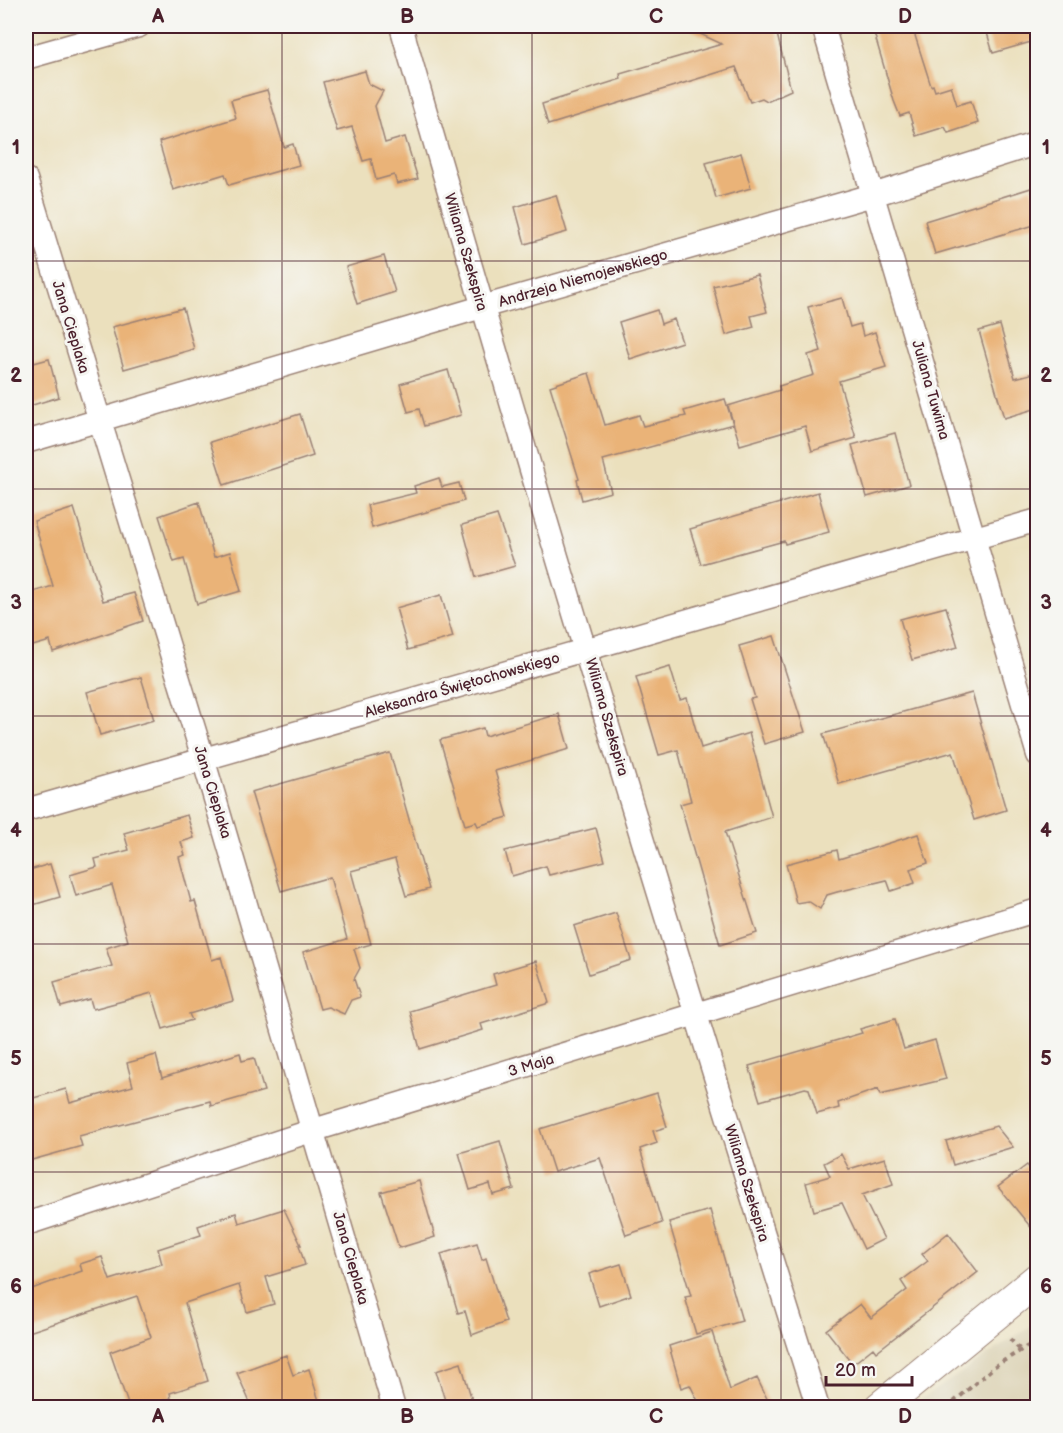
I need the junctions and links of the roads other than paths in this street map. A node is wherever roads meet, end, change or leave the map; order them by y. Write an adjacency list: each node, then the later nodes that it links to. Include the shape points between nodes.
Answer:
1 (139, 26): 4 (street)
2 (401, 26): 8 (street, Wiliama Szekspira)
3 (823, 26): 7 (street, Juliana Tuwima)
4 (26, 58)
5 (1038, 144): 7 (street, Andrzeja Niemojewskiego)
6 (26, 179): 9 (street, Jana Cieplaka)
7 (873, 195): 8 (street, Andrzeja Niemojewskiego); 12 (street, Juliana Tuwima)
8 (482, 307): 9 (street, Andrzeja Niemojewskiego); 13 (street, Wiliama Szekspira)
9 (100, 421): 10 (street, Andrzeja Niemojewskiego); 15 (street, Jana Cieplaka)
10 (26, 442)
11 (1038, 520): 12 (street, Aleksandra Świętochowskiego)
12 (975, 538): 13 (street, Aleksandra Świętochowskiego); 14 (street, Juliana Tuwima)
13 (587, 650): 15 (street, Aleksandra Świętochowskiego); 18 (street, Wiliama Szekspira)
14 (1038, 755)
15 (203, 758): 16 (street, Aleksandra Świętochowskiego); 19 (street, Jana Cieplaka)
16 (26, 810)
17 (1038, 910): 18 (street, 3 Maja)
18 (695, 1016): 19 (street, 3 Maja); 23 (street, Wiliama Szekspira)
19 (314, 1130): 20 (street, 3 Maja); 22 (street, Jana Cieplaka)
20 (26, 1224)
21 (1038, 1279): 24 (street)
22 (394, 1407)
23 (818, 1407)
24 (880, 1407)

